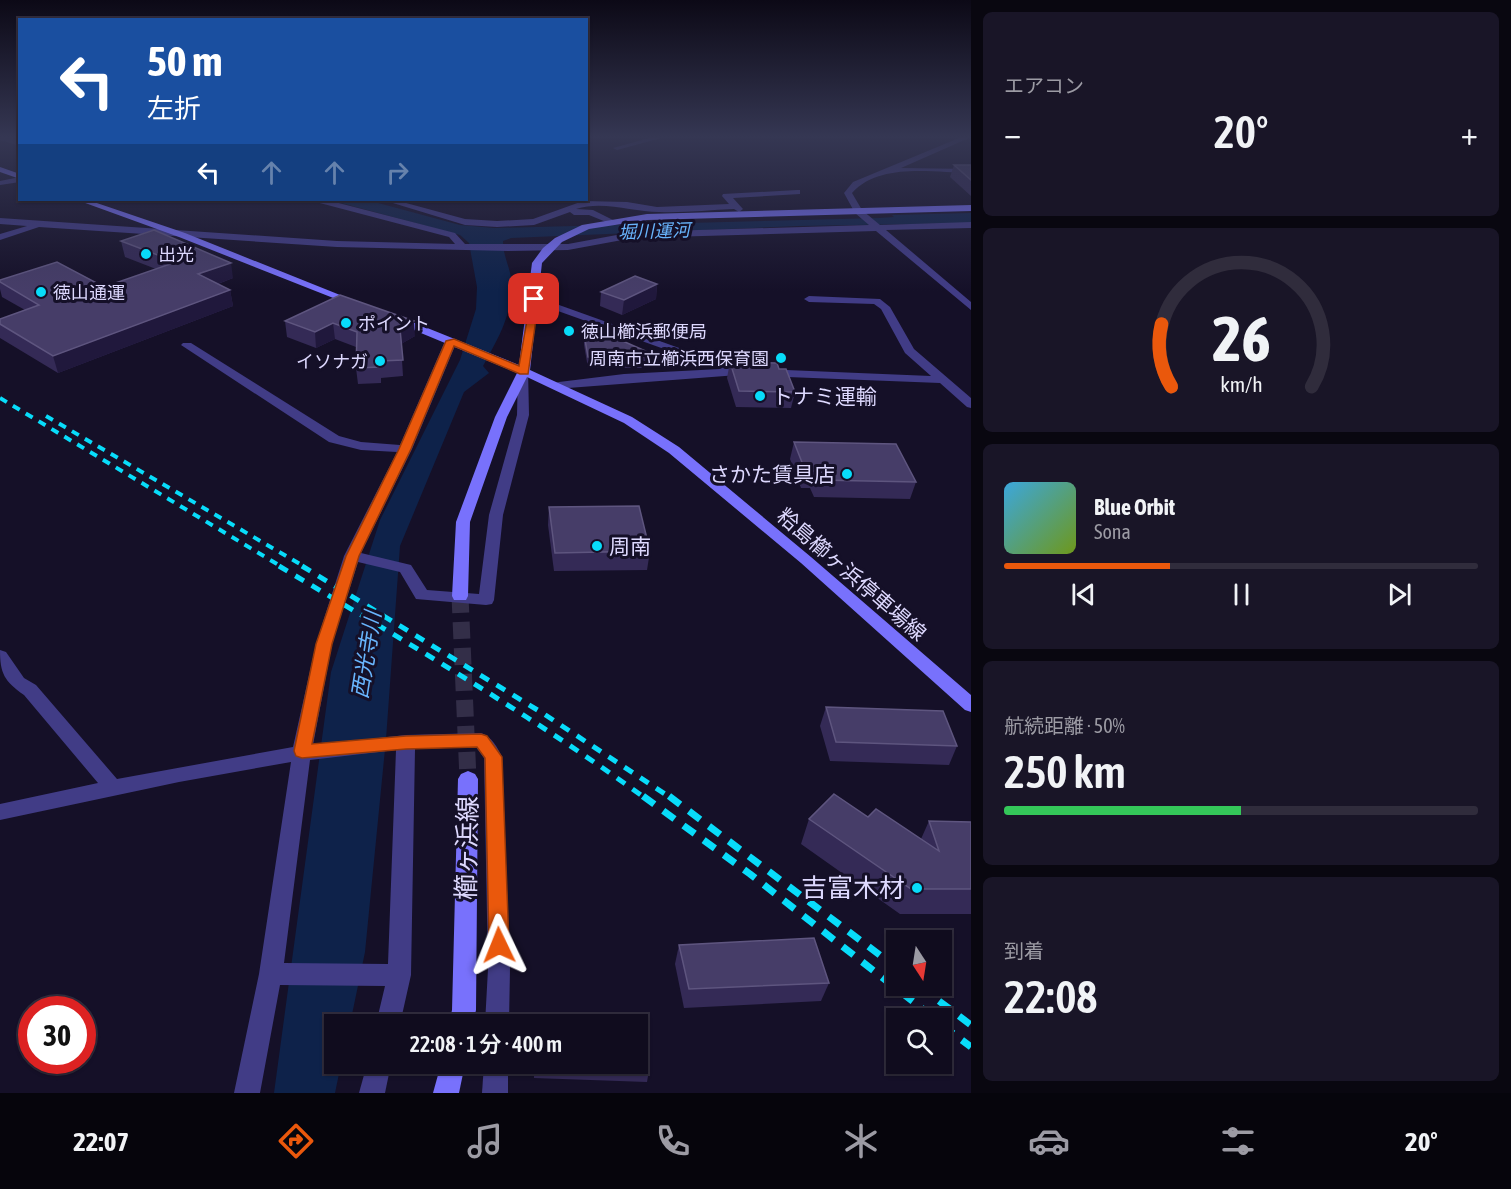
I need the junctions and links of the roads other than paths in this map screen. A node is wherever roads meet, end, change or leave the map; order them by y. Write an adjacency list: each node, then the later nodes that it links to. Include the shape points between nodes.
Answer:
1 (849, 189): 9 (street)
2 (797, 192): 7 (street, via 726,196)
3 (84, 201): 17 (street)
4 (323, 201): 19 (street, via 452,235)
5 (392, 201): 11 (street, via 475,223 524,224)
6 (564, 201): 11 (street, via 540,211)
7 (736, 206): 10 (street); 11 (street, via 657,210 584,204)
8 (971, 208): 9 (street)
9 (860, 212): 10 (street); 16 (street)
10 (744, 213): 13 (street)
11 (544, 218): 13 (street, via 581,211)
12 (0, 221): 14 (street)
13 (611, 221): 20 (street, via 560,237)
14 (44, 224): 17 (street); 18 (street)
15 (971, 225): 16 (street)
16 (879, 228): 20 (street, via 633,235 584,246); 21 (street)
17 (182, 235): 19 (street); 25 (street)
18 (0, 237)
19 (462, 247): 20 (street)
20 (546, 248): 23 (street, via 537,263)
21 (953, 291): 22 (street); 26 (street)
22 (971, 291)
23 (534, 299): 30 (street); 31 (street)
24 (809, 299): 32 (street, via 876,301 885,307 909,351)
25 (365, 307)
26 (971, 307)
27 (387, 316): 28 (street, 粭島櫛ヶ浜停車場線)
28 (451, 341): 30 (street, 粭島櫛ヶ浜停車場線); 35 (street)
29 (187, 345): 35 (street, via 334,439 361,446)
30 (524, 371): 33 (street, 粭島櫛ヶ浜停車場線); 36 (street, via 523,415 496,515 486,600 422,595 406,568); 37 (street, via 501,417 463,522)
31 (738, 371): 32 (street); 33 (street)
32 (942, 380): 34 (street)
33 (559, 386): 39 (street, 粭島櫛ヶ浜停車場線, via 628,420 674,450)
34 (971, 404)
35 (405, 449): 36 (street)
36 (352, 556): 41 (street, via 324,644)
37 (460, 596)
38 (0, 656): 43 (street, via 18,682 30,690)
39 (971, 705)
40 (406, 742): 41 (street); 46 (street); 49 (street, via 481,740 494,757)
41 (302, 751): 43 (street); 45 (street)
42 (468, 779): 48 (street, 櫛ヶ浜線)
43 (113, 788): 44 (street)
44 (0, 812)
45 (271, 974): 46 (street); 53 (street)
46 (399, 975): 47 (street)
47 (390, 1014)
48 (463, 1014)
49 (497, 1014)
50 (377, 1074): 54 (street)
51 (451, 1074): 55 (street)
52 (496, 1074): 56 (street)
53 (247, 1093)
54 (372, 1093)
55 (446, 1093)
56 (495, 1093)

